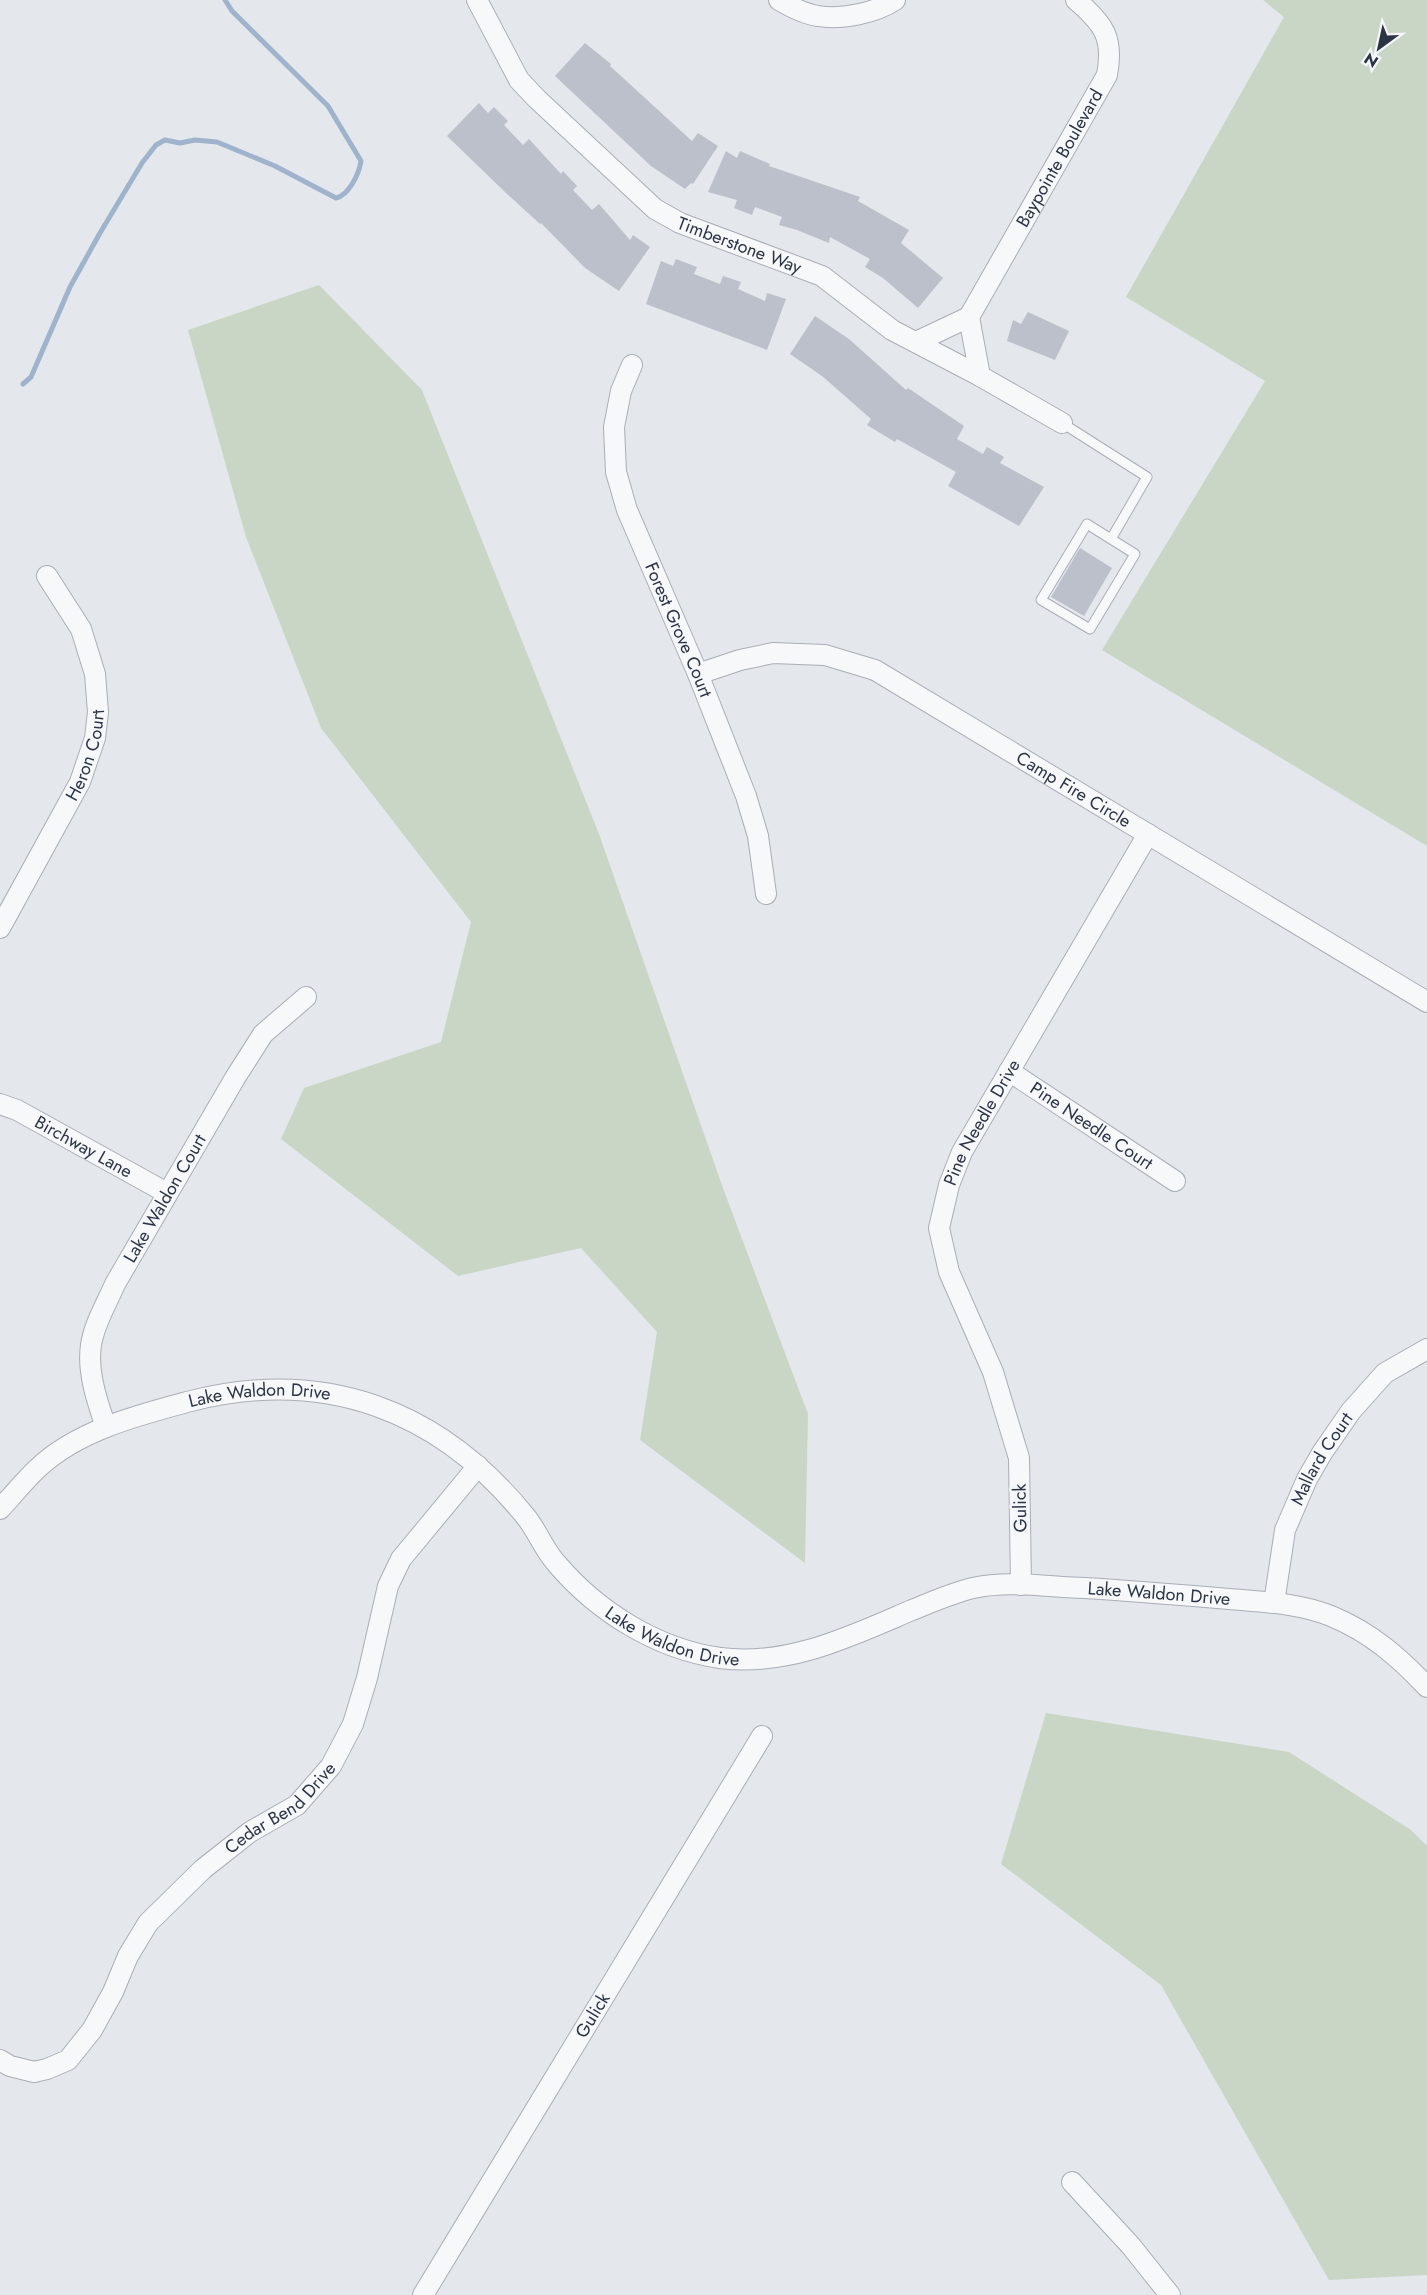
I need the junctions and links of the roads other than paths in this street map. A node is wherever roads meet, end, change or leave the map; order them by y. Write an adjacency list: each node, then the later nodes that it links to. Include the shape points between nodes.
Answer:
1 (477, 0): 6 (street, Timberstone Way, via 519,80 655,209 680,223 822,276 892,330)
2 (779, 0): 3 (street, via 796,10 841,17)
3 (896, 0)
4 (1077, 0): 5 (street, Baypointe Boulevard, via 1097,17 1106,34 1111,53 1107,75)
5 (969, 317): 6 (street); 8 (street)
6 (916, 342): 8 (street, Timberstone Way)
7 (632, 365): 12 (street, Forest Grove Court, via 621,391 614,427 616,472 627,510)
8 (980, 376): 9 (street, Timberstone Way)
9 (1062, 423): 10 (lane, via 1147,477)
10 (1111, 539): 10 (lane, via 1087,524 1041,600 1090,629 1136,554)
11 (47, 576): 15 (street, Heron Court, via 81,629 95,674 95,738 80,782)
12 (698, 674): 13 (street, Camp Fire Circle, via 773,653 825,655 875,670); 14 (street, Forest Grove Court, via 746,796 758,836)
13 (1148, 834): 17 (street, Camp Fire Circle); 18 (street, Pine Needle Drive)
14 (766, 894)
15 (0, 928)
16 (306, 997): 21 (street, Lake Waldon Court, via 263,1034)
17 (1427, 1002)
18 (1009, 1071): 20 (street, Pine Needle Court); 24 (street, Pine Needle Drive, via 962,1152 939,1228 949,1272 993,1372)
19 (0, 1104): 21 (street, Birchway Lane)
20 (1175, 1181)
21 (167, 1193): 23 (street, Lake Waldon Court, via 115,1284 91,1345 93,1390)
22 (1427, 1349): 28 (street, Mallard Court, via 1385,1373 1322,1452 1285,1530)
23 (106, 1427): 25 (street, Lake Waldon Drive, via 223,1393 303,1391 385,1407 420,1424); 26 (street, Lake Waldon Drive, via 93,1431 40,1465)
24 (1011, 1433): 27 (street, Gulick, via 1018,1458)
25 (478, 1466): 27 (street, Lake Waldon Drive, via 527,1519 555,1563 606,1611 645,1634 684,1650 722,1658 782,1658 837,1642 972,1588); 31 (street, Cedar Bend Drive, via 401,1559 388,1586 353,1724 331,1766 297,1805 250,1832 203,1869 148,1923 92,2030 68,2060 34,2072)
26 (0, 1509)
27 (1021, 1585): 28 (street, Lake Waldon Drive)
28 (1274, 1603): 29 (street, Lake Waldon Drive, via 1327,1615 1359,1629 1388,1649)
29 (1427, 1687)
30 (762, 1736): 33 (street, Gulick)
31 (0, 2060)
32 (1072, 2182): 34 (street)
33 (423, 2295)
34 (1170, 2295)

